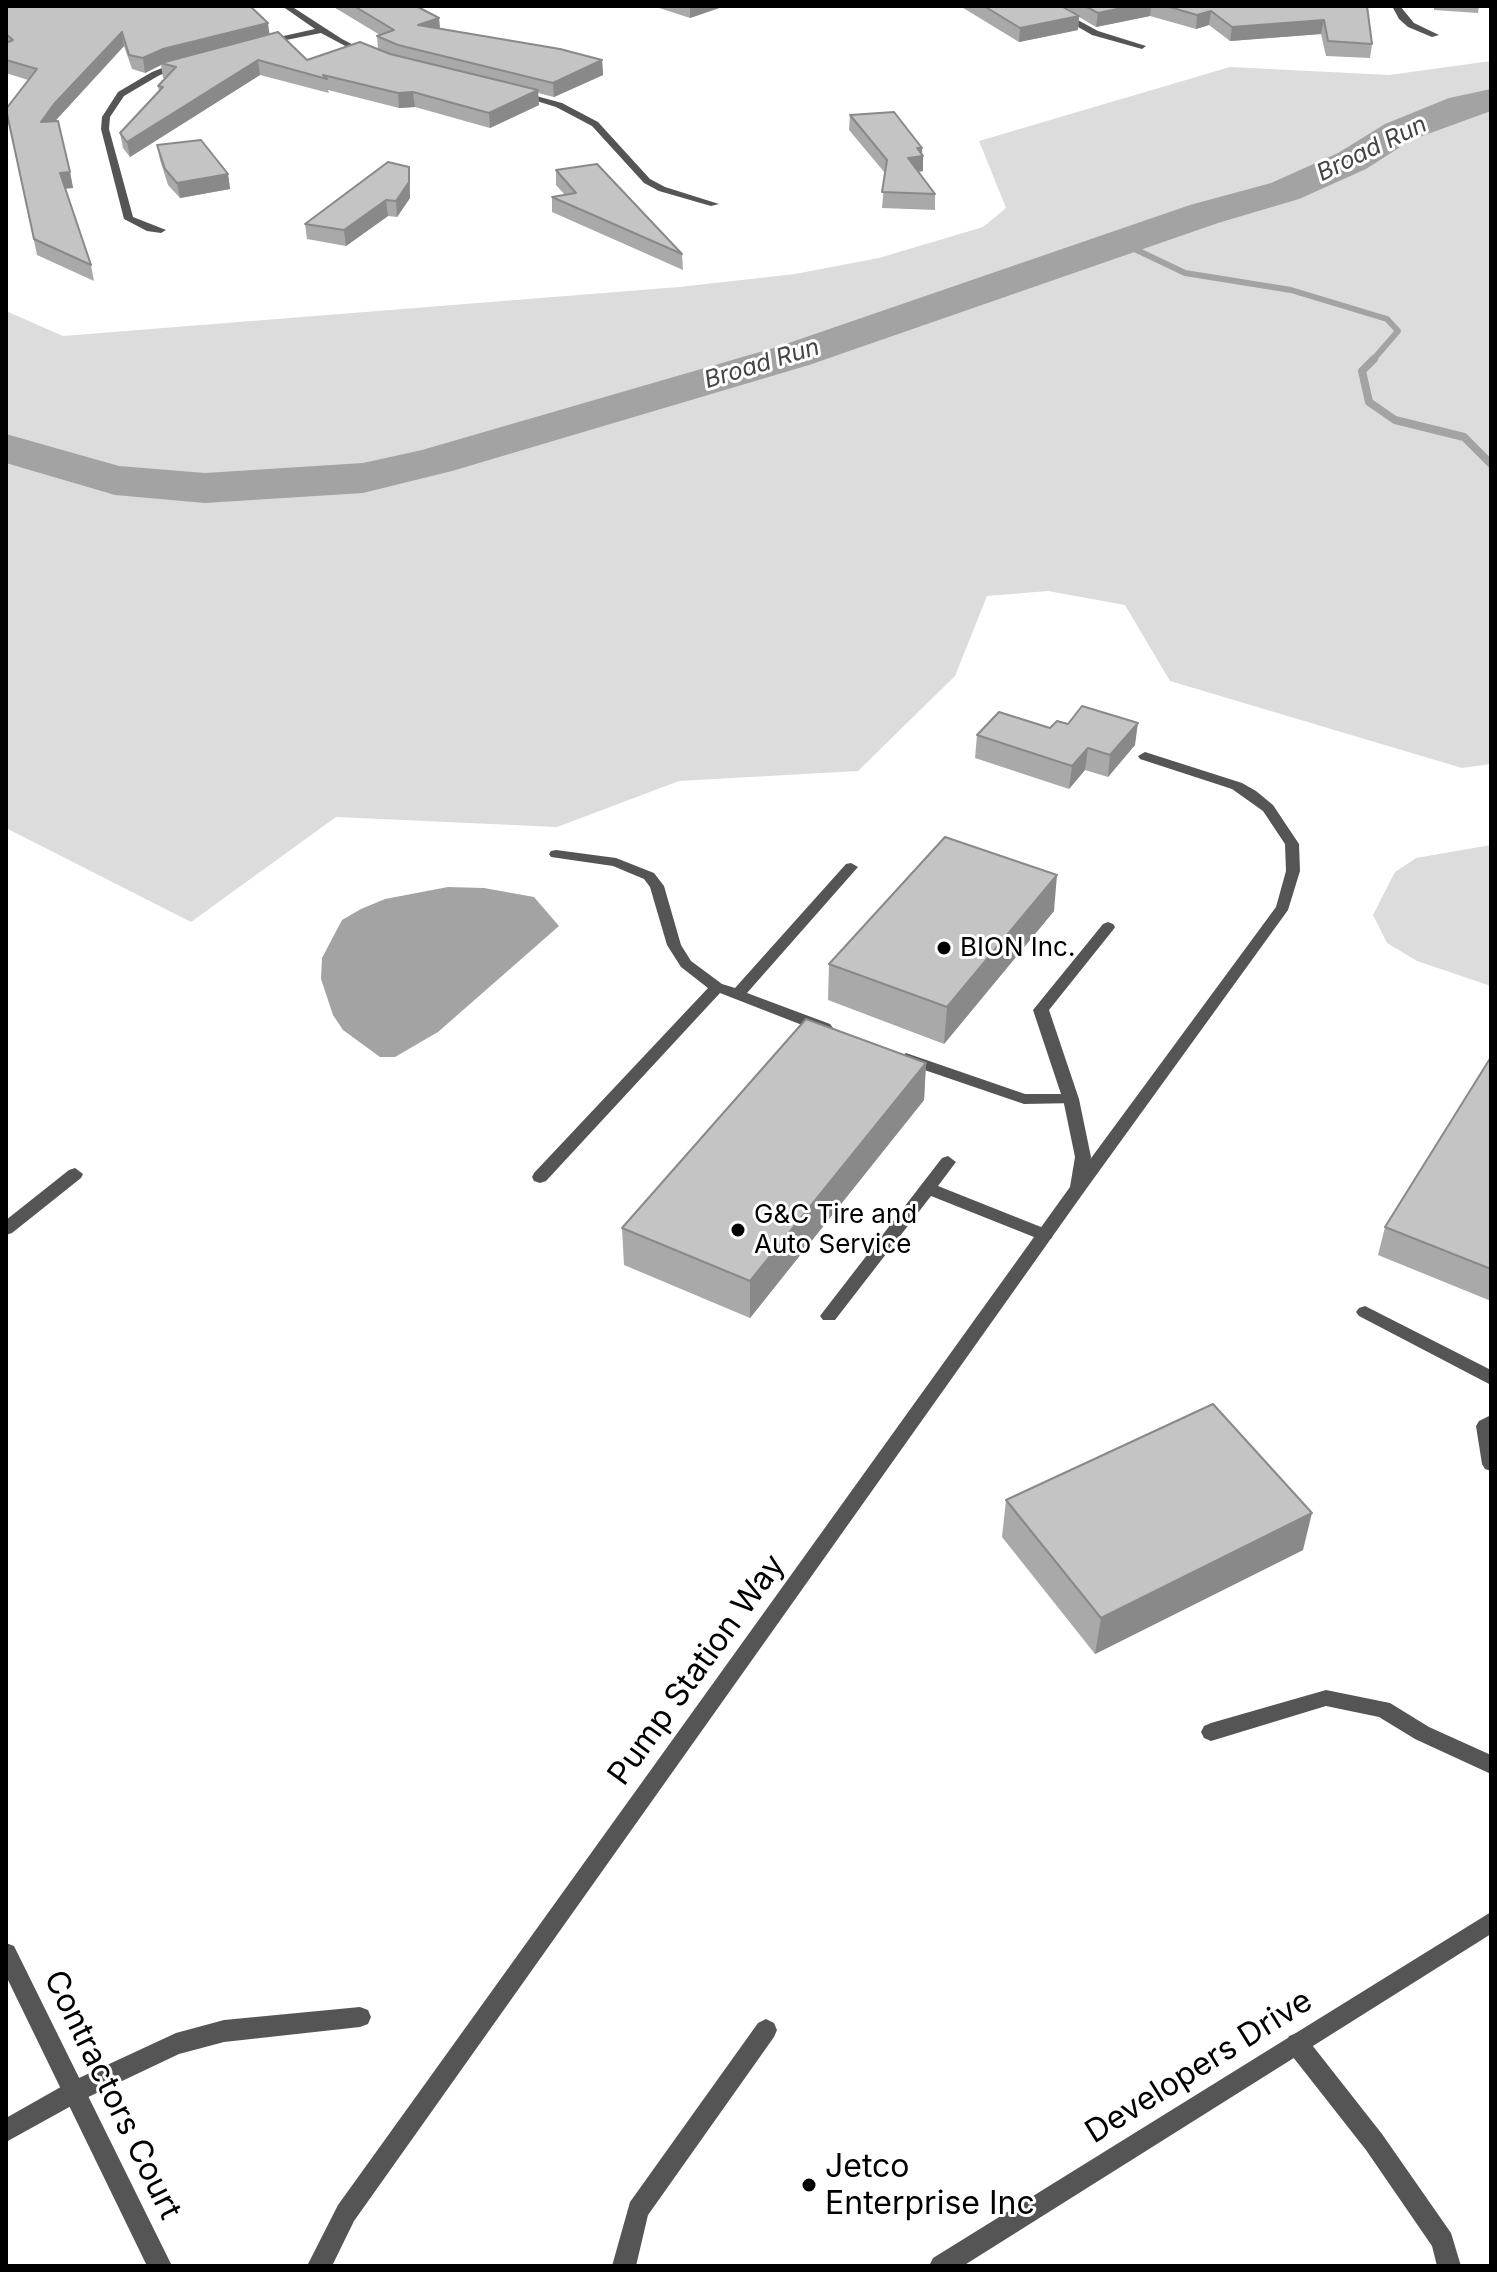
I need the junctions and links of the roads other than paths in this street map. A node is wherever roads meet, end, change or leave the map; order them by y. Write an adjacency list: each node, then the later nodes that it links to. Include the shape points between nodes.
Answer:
1 (286, 6): 4 (street)
2 (1046, 6): 7 (street, via 1095,33)
3 (1396, 6): 5 (street, via 1402,17)
4 (321, 30): 6 (street); 9 (street)
5 (1435, 35)
6 (251, 46)
7 (1142, 46)
8 (195, 59): 12 (street, via 134,85 106,117 129,219)
9 (380, 59)
10 (507, 89): 11 (street, via 583,116 647,181 677,196)
11 (714, 204)
12 (161, 230)
13 (1145, 756): 26 (street, Pump Station Way, via 1251,794 1268,808 1292,844 1293,871 1283,907)
14 (556, 854): 17 (street, via 616,862 649,876 657,886 674,945 686,964)
15 (851, 867): 18 (street)
16 (1108, 927): 21 (street, via 1041,1010)
17 (717, 987): 18 (street); 24 (street)
18 (737, 995): 19 (street)
19 (841, 1034)
20 (885, 1050): 21 (street, via 1024,1099)
21 (1071, 1099): 26 (street, via 1083,1157)
22 (948, 1162): 25 (street)
23 (75, 1174): 27 (street)
24 (540, 1177)
25 (928, 1188): 28 (street); 30 (street)
26 (1078, 1188): 28 (street, Pump Station Way)
27 (6, 1229)
28 (1045, 1235): 44 (street, Pump Station Way, via 346,2213)
29 (1365, 1312): 31 (street)
30 (829, 1316)
31 (1491, 1378)
32 (1491, 1422): 33 (street, via 1485,1426)
33 (1491, 1464)
34 (1211, 1732): 35 (street, via 1326,1698 1383,1709)
35 (1491, 1765)
36 (1491, 1922): 40 (street, Developers Drive)
37 (6, 1953): 41 (street, Contractors Court)
38 (360, 2017): 41 (street, via 224,2031 176,2044)
39 (766, 2030): 45 (street, via 638,2210)
40 (1297, 2044): 46 (street, Developers Drive); 47 (street, via 1443,2241)
41 (74, 2092): 42 (street); 43 (street, Contractors Court)
42 (6, 2131)
43 (160, 2266)
44 (319, 2266)
45 (624, 2266)
46 (941, 2266)
47 (1449, 2266)

